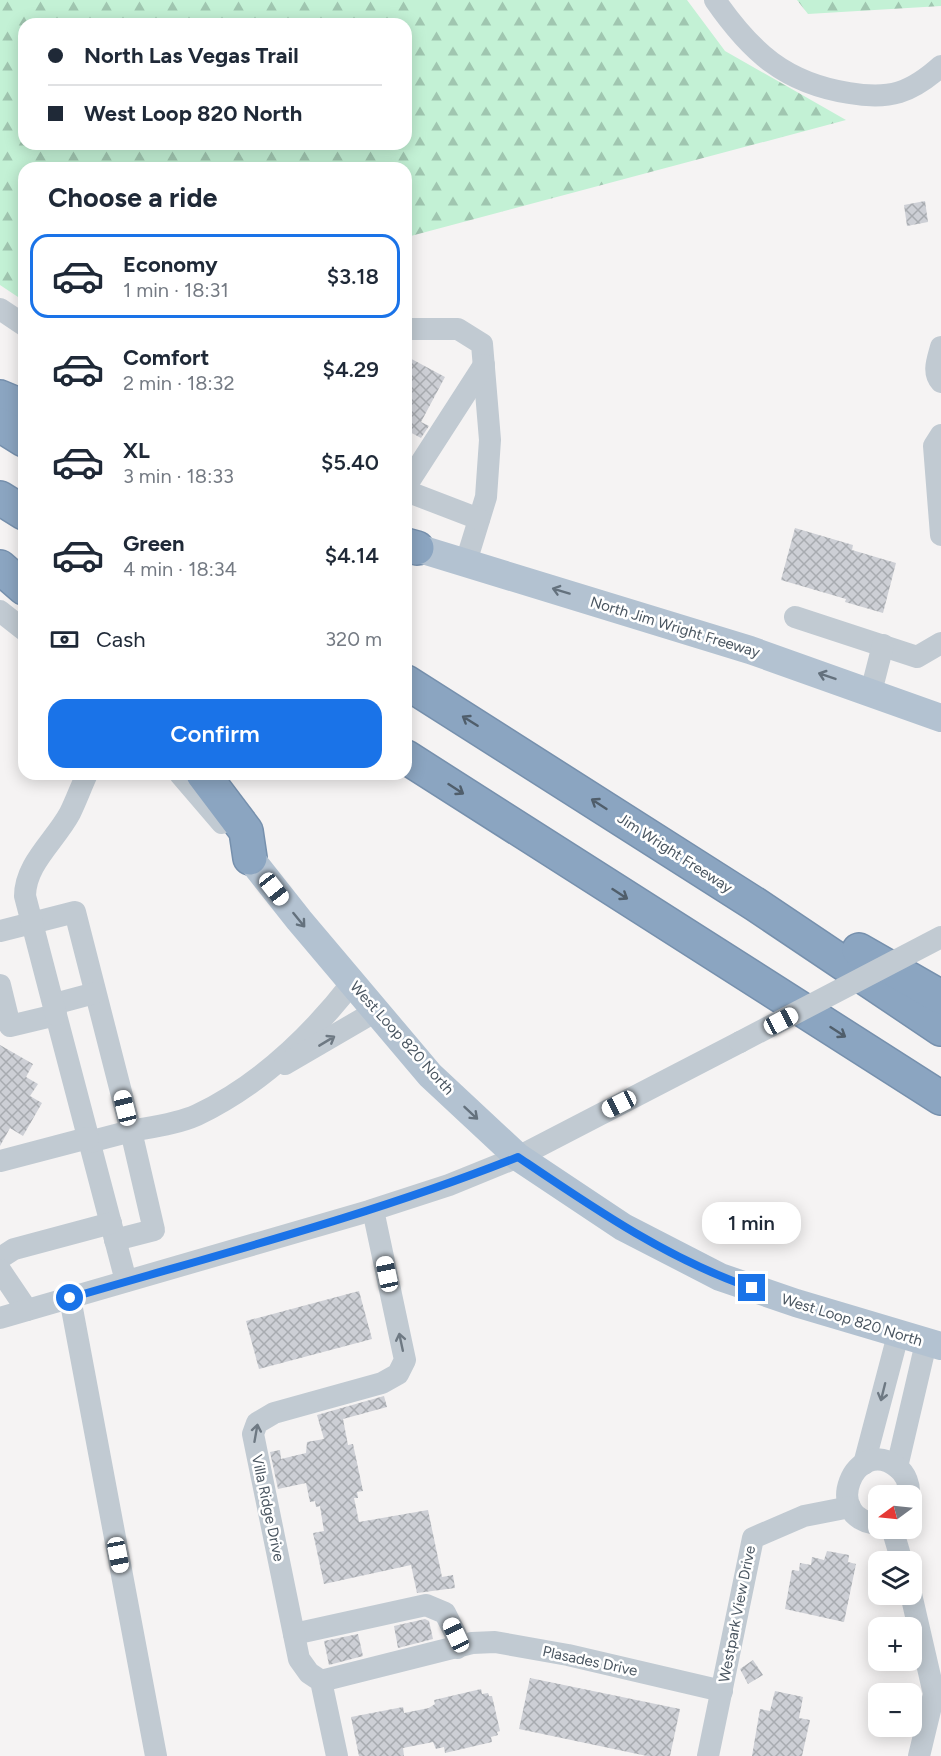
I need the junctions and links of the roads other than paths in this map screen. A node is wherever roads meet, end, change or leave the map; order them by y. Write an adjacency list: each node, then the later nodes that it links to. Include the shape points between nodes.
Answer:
1 (715, 0): 2 (street, via 734,27 768,60 796,79 830,90 859,95 902,93 923,83)
2 (941, 66)
3 (0, 309): 4 (street)
4 (18, 321)
5 (412, 329): 7 (street, via 458,329 482,344)
6 (941, 347): 8 (street, via 936,365)
7 (483, 365): 14 (street); 18 (street, via 490,440 486,497)
8 (941, 382)
9 (0, 397): 10 (highway)
10 (18, 404)
11 (0, 425): 13 (highway)
12 (941, 435): 19 (street, via 934,446)
13 (18, 436)
14 (412, 478)
15 (412, 491): 18 (street)
16 (0, 498): 17 (highway)
17 (18, 509)
18 (479, 519): 21 (street)
19 (941, 536)
20 (412, 546): 21 (main road, North Jim Wright Freeway)
21 (466, 562): 30 (main road, North Jim Wright Freeway, one-way to 21, via 739,646)
22 (0, 567): 23 (highway)
23 (18, 583)
24 (0, 611): 26 (street)
25 (795, 617): 28 (street)
26 (18, 625)
27 (941, 643): 28 (street, via 917,657)
28 (883, 645): 30 (street)
29 (412, 685): 37 (highway, Jim Wright Freeway, one-way to 29)
30 (871, 692): 31 (main road, North Jim Wright Freeway)
31 (941, 718)
32 (412, 761): 49 (highway, one-way to 49)
33 (84, 780): 38 (street, via 70,813 28,875 25,896)
34 (185, 780): 36 (street, West Loop 820 North)
35 (207, 780): 36 (highway, via 246,831)
36 (250, 858): 41 (main road, West Loop 820 North, one-way to 41)
37 (755, 904): 44 (highway, via 780,905); 47 (highway, Jim Wright Freeway)
38 (33, 923): 39 (street); 43 (street, via 75,912); 45 (street)
39 (0, 931)
40 (941, 937): 52 (street, bridge)
41 (352, 982): 46 (main road, West Loop 820 North); 48 (street, via 329,1013)
42 (0, 985): 45 (street, via 10,1026)
43 (95, 993): 45 (street); 50 (street)
44 (941, 997)
45 (55, 1009): 51 (street)
46 (376, 1011): 48 (street, one-way to 46, via 293,1062); 52 (main road, West Loop 820 North, one-way to 52, via 430,1075)
47 (941, 1029)
48 (275, 1067): 50 (street, via 196,1115)
49 (941, 1098)
50 (131, 1131): 51 (street); 55 (street, via 154,1230)
51 (88, 1140): 53 (street); 55 (street)
52 (518, 1157): 54 (street); 62 (main road, West Loop 820 North, via 622,1227 720,1277)
53 (0, 1161)
54 (373, 1210): 58 (street); 70 (street, Villa Ridge Drive, one-way to 54, via 253,1434 257,1423 274,1413 382,1383 398,1374 405,1360)
55 (113, 1231): 56 (street, via 14,1249); 58 (street)
56 (0, 1258)
57 (0, 1269): 60 (street)
58 (126, 1281): 59 (street)
59 (70, 1298): 60 (street); 74 (street)
60 (27, 1310): 61 (street)
61 (0, 1318)
62 (898, 1335): 63 (main road, West Loop 820 North); 64 (street, one-way to 64)
63 (933, 1345): 65 (street)
64 (864, 1464): 65 (street, via 881,1460); 67 (street, via 847,1487)
65 (897, 1467): 66 (street)
66 (908, 1485)
67 (850, 1507): 68 (street); 73 (street, Westpark View Drive, via 804,1516 753,1538)
68 (868, 1521)
69 (914, 1605): 79 (street, via 934,1694)
70 (294, 1634): 71 (street, via 426,1605 445,1612 456,1635); 72 (street, Villa Ridge Drive, via 299,1659)
71 (457, 1648): 72 (street, Plasades Drive); 73 (street, Plasades Drive, via 495,1642)
72 (321, 1681): 77 (street)
73 (722, 1691): 78 (street, Westpark View Drive)
74 (150, 1728): 75 (street); 76 (street)
75 (141, 1756)
76 (156, 1756)
77 (337, 1756)
78 (708, 1756)
79 (919, 1756)

